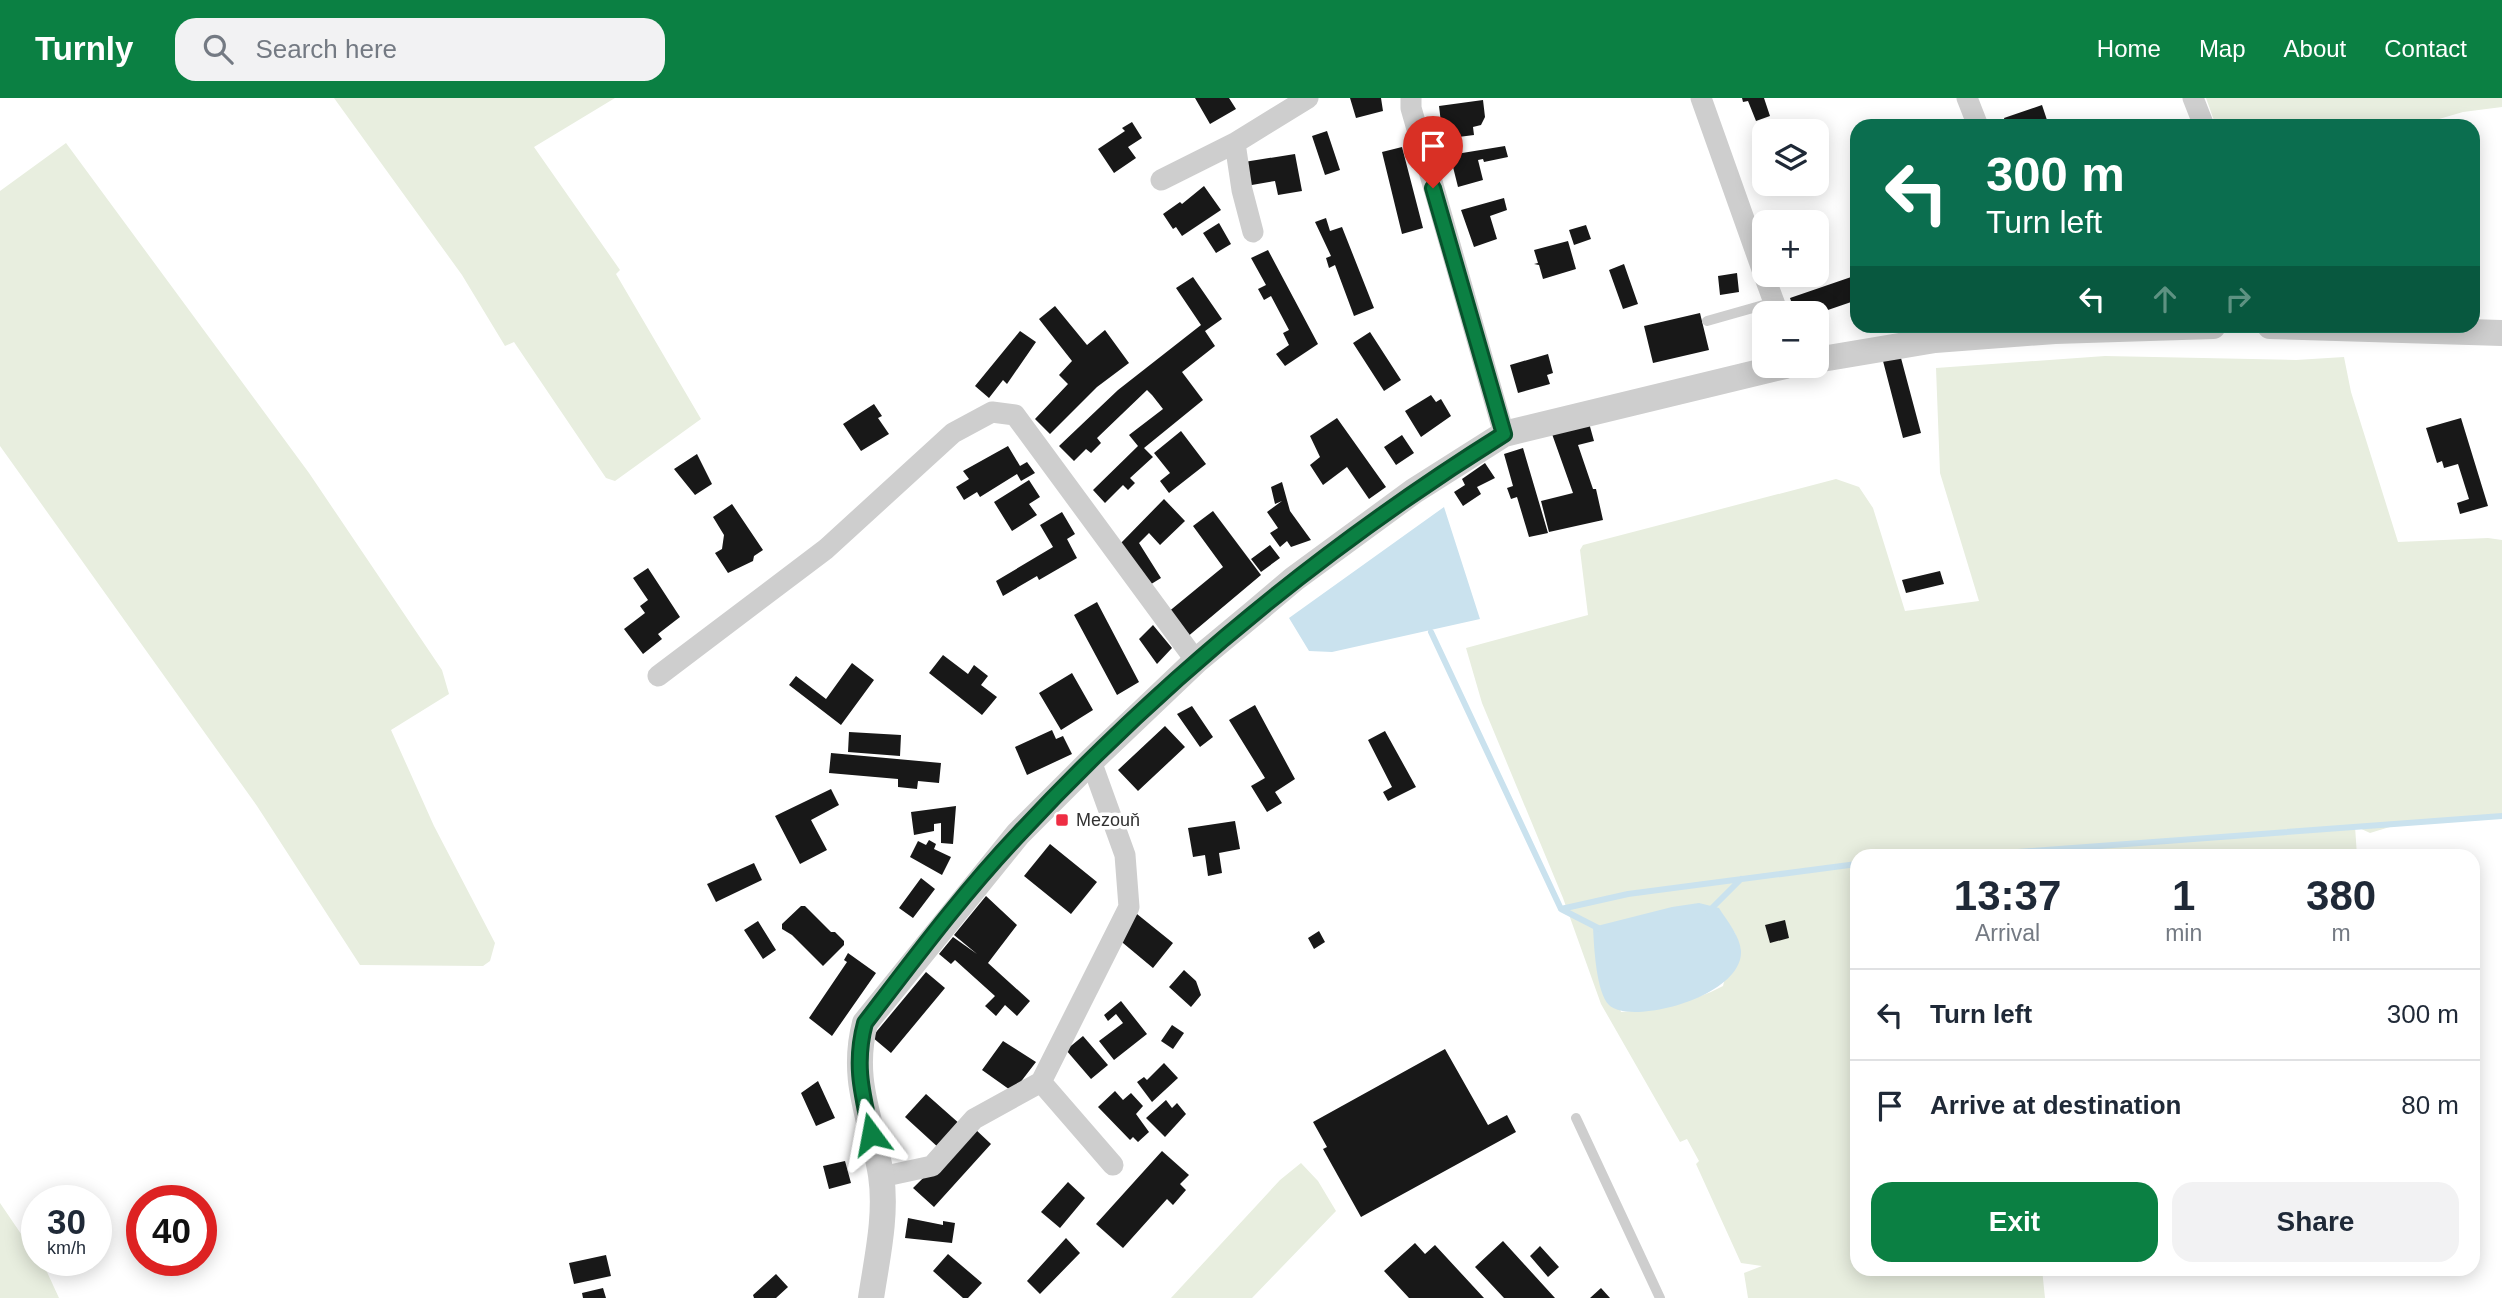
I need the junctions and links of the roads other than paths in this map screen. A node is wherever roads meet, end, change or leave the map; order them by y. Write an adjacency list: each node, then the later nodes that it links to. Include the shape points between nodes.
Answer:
1 (1308, 98): 8 (street)
2 (1411, 98): 19 (street)
3 (1701, 98): 11 (street)
4 (1967, 98): 6 (street)
5 (2193, 98): 7 (street)
6 (1975, 119)
7 (2201, 119)
8 (1235, 143): 9 (street); 10 (street)
9 (1161, 180)
10 (1254, 232)
11 (1752, 241)
12 (1752, 312): 13 (lane)
13 (1707, 321)
14 (2480, 332): 16 (street)
15 (2005, 333): 17 (street)
16 (2502, 333)
17 (1829, 358)
18 (1752, 374): 19 (street)
19 (1504, 434): 20 (street, via 1414,491 1304,571)
20 (1196, 661): 21 (street, via 1015,415 992,412 953,433 826,548); 22 (street)
21 (658, 676)
22 (1091, 761): 23 (street, via 1125,855 1129,907); 26 (street, via 1018,834 865,1023 857,1051 861,1091)
23 (1041, 1082): 25 (street); 26 (street, via 974,1119 932,1166)
24 (1576, 1118): 28 (lane)
25 (1113, 1165)
26 (881, 1177): 27 (street, via 882,1218)
27 (871, 1298)
28 (1660, 1298)

